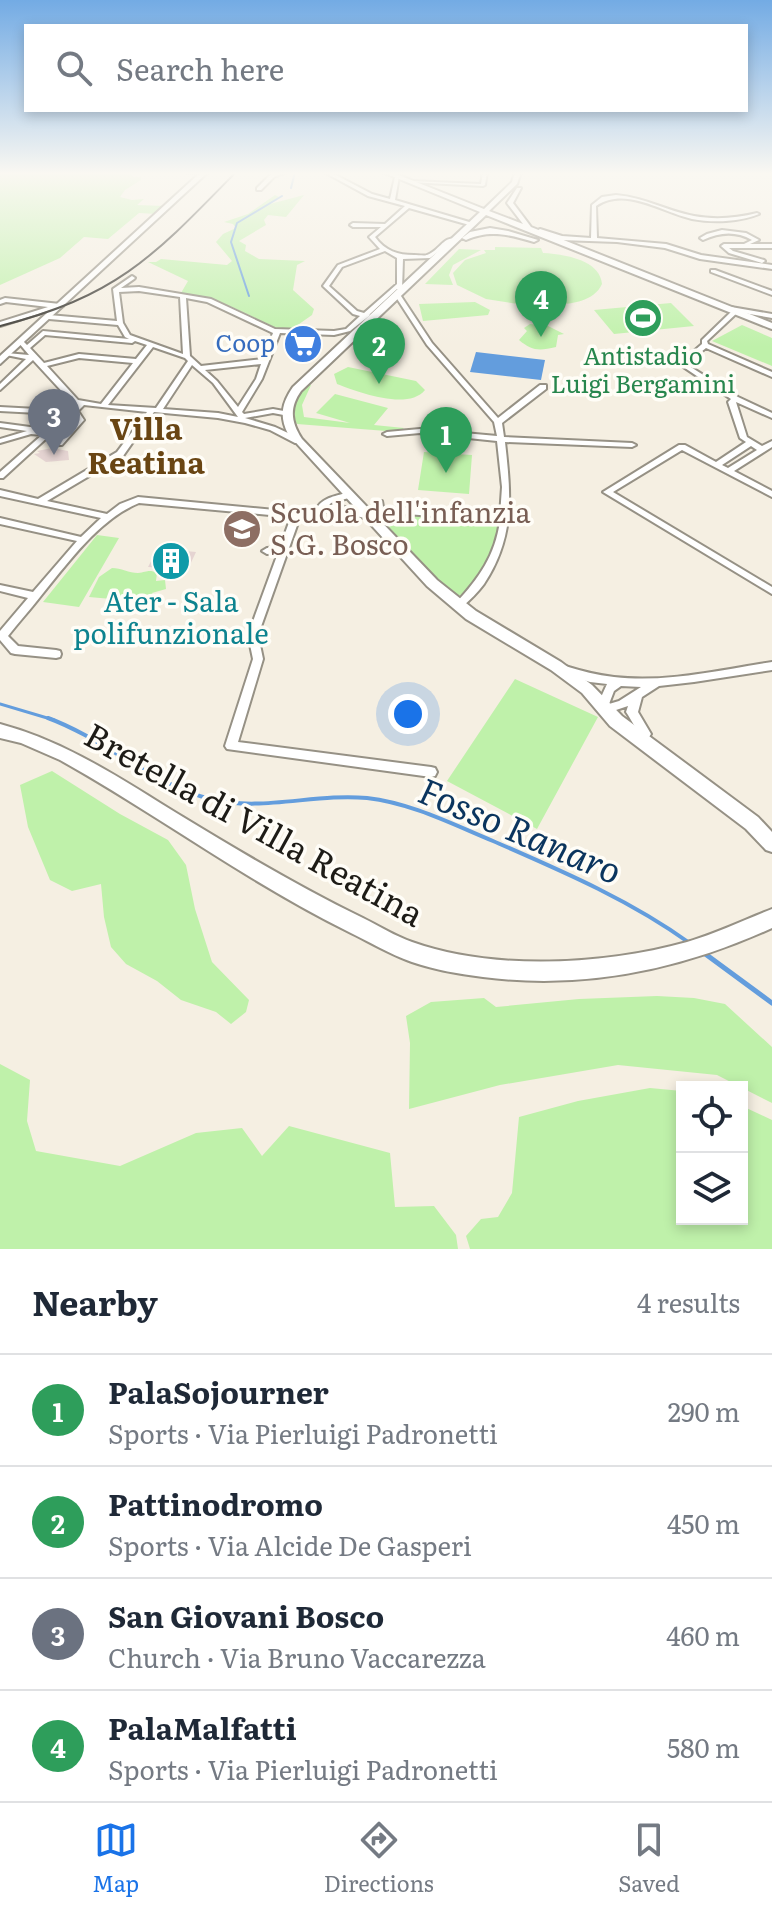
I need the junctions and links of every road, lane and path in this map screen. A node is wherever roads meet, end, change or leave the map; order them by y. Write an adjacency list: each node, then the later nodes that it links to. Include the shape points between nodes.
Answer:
1 (140, 230): 26 (street)
2 (379, 230): 16 (street, via 372,237)
3 (467, 230): 11 (street)
4 (484, 230): 21 (street, via 472,233 420,282)
5 (487, 230): 9 (street)
6 (502, 230): 9 (street)
7 (594, 230): 12 (street)
8 (528, 231): 9 (street); 12 (street); 15 (street); 15 (street)
9 (512, 234)
10 (703, 238): 13 (street, via 738,233 756,240)
11 (458, 239): 17 (street, via 428,257); 21 (street)
12 (594, 240): 18 (street, via 666,246 708,259)
13 (745, 244): 14 (street); 18 (street, via 724,246)
14 (772, 246)
15 (572, 247): 27 (street)
16 (385, 249): 17 (street); 29 (street, via 340,266 326,286 355,313)
17 (400, 257): 21 (street)
18 (772, 265)
19 (713, 271): 23 (street)
20 (132, 278): 22 (street)
21 (401, 288): 29 (street); 62 (street, via 429,344)
22 (116, 290): 24 (street); 32 (street)
23 (770, 291)
24 (183, 295): 34 (street, via 222,305); 42 (street)
25 (0, 302): 26 (street)
26 (59, 305): 30 (street); 33 (street)
27 (725, 307): 28 (street); 31 (street)
28 (735, 312): 31 (street, via 761,322); 38 (street)
29 (369, 316): 35 (street); 37 (street)
30 (49, 317): 32 (street); 40 (street)
31 (771, 320)
32 (120, 323): 36 (street)
33 (0, 324)
34 (277, 332): 35 (street); 44 (street)
35 (334, 333): 37 (street)
36 (132, 341): 39 (street); 40 (street, via 43,333)
37 (344, 343): 49 (street)
38 (705, 345): 46 (street); 51 (street, via 682,364)
39 (150, 346): 42 (street); 43 (street)
40 (23, 354): 43 (street); 48 (street); 50 (street)
41 (110, 356): 43 (street)
42 (189, 359): 45 (street); 55 (street)
43 (138, 360): 53 (street)
44 (267, 361): 45 (street); 59 (street)
45 (201, 368): 59 (street)
46 (772, 375)
47 (543, 387): 62 (street)
48 (0, 388)
49 (297, 389): 57 (street); 58 (street)
50 (72, 399): 52 (street); 54 (street, via 38,411)
51 (735, 399): 60 (street); 71 (street, via 739,432)
52 (81, 404): 53 (street); 56 (street)
53 (103, 406): 55 (street)
54 (0, 409)
55 (155, 410): 59 (street); 82 (street, via 120,454)
56 (74, 411): 65 (street); 70 (street, via 80,420)
57 (266, 412): 58 (street); 59 (street)
58 (286, 414): 61 (street); 69 (street)
59 (239, 416): 61 (street)
60 (772, 416)
61 (252, 421): 69 (street)
62 (498, 422): 67 (street)
63 (0, 425): 64 (street)
64 (39, 431): 65 (street); 68 (street)
65 (51, 433): 77 (street)
66 (387, 434): 67 (street, via 420,431)
67 (501, 439): 73 (street); 88 (street)
68 (1, 441)
69 (298, 441): 78 (street)
70 (59, 443)
71 (750, 443): 74 (street); 75 (street)
72 (772, 443): 74 (street)
73 (632, 445)
74 (762, 450): 76 (street)
75 (716, 465): 76 (street); 95 (street, via 682,447 607,492)
76 (728, 471): 80 (street)
77 (0, 476)
78 (334, 480): 81 (street); 84 (street)
79 (0, 493): 82 (street)
80 (772, 494)
81 (349, 495): 84 (street); 87 (street)
82 (40, 501): 86 (street)
83 (379, 503): 87 (street)
84 (326, 506): 85 (street); 87 (street)
85 (296, 515): 86 (street, via 138,500); 91 (street)
86 (110, 517): 90 (street)
87 (371, 519): 88 (street, via 405,511); 93 (street)
88 (504, 519): 97 (street, via 493,560)
89 (0, 521): 90 (street)
90 (83, 540): 96 (street)
91 (283, 550): 92 (street); 109 (street, via 253,635 258,659 231,746)
92 (267, 551)
93 (432, 583): 97 (street); 106 (street, via 466,621)
94 (0, 588): 96 (street)
95 (772, 591)
96 (36, 596): 98 (street)
97 (459, 605): 100 (street)
98 (1, 636): 99 (street, via 15,650)
99 (56, 654)
100 (556, 666): 103 (street, via 593,680); 106 (street)
101 (768, 666): 102 (street); 104 (street)
102 (772, 680)
103 (619, 682): 104 (street); 106 (street)
104 (655, 683): 105 (street)
105 (637, 696): 106 (street); 108 (street, via 632,712)
106 (601, 704): 108 (street); 111 (street)
107 (0, 731): 114 (street, Bretella di Villa Reatina, via 54,748 321,908 415,953 489,970 565,973 620,966)
108 (645, 734): 110 (street)
109 (431, 772)
110 (772, 832)
111 (772, 844)
112 (772, 918): 114 (street)
113 (772, 928): 114 (street)
114 (736, 934)

